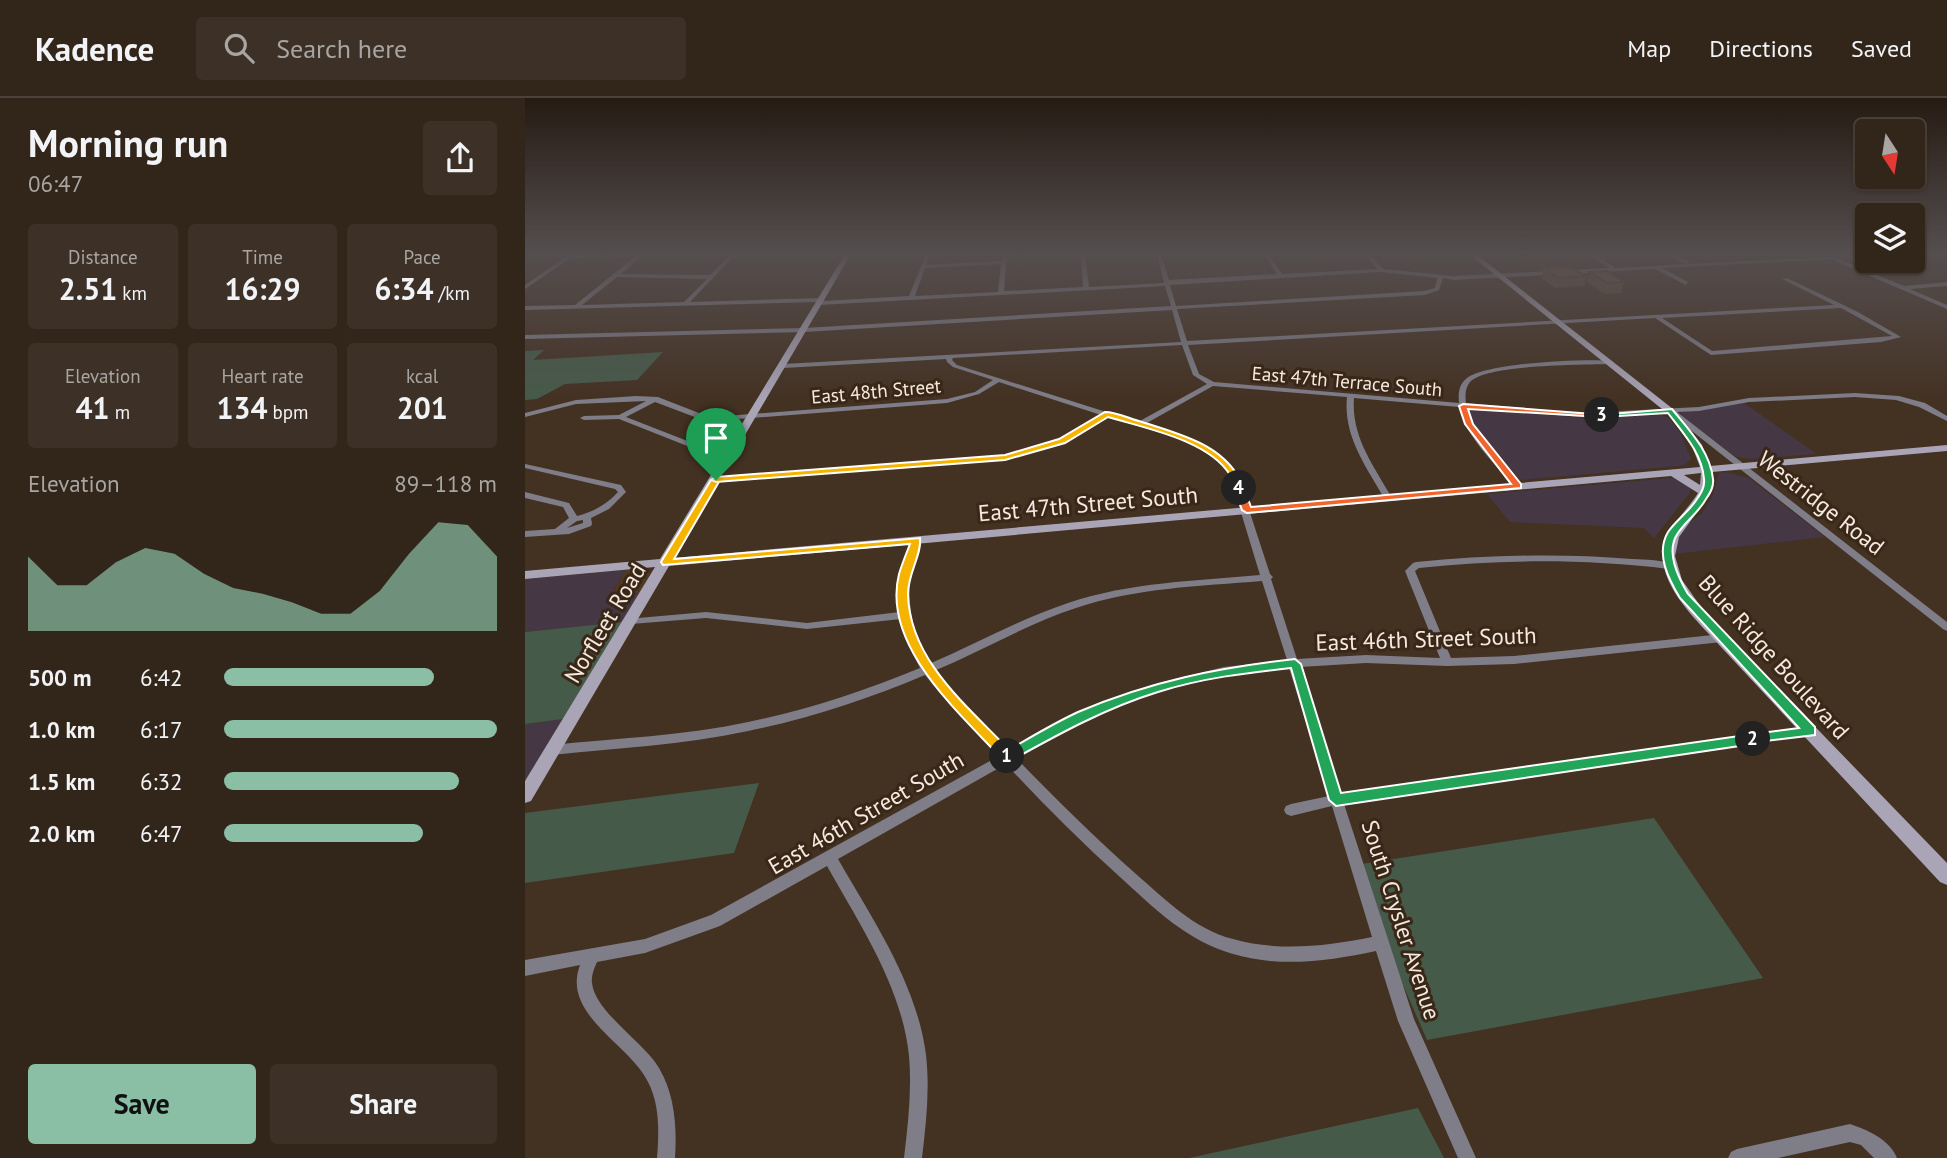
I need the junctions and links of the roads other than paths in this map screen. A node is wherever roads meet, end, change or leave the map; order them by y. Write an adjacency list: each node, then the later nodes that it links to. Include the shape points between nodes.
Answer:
1 (580, 303): 9 (street)
2 (709, 303): 8 (street)
3 (819, 303): 15 (street, Norfleet Road)
4 (1173, 303): 12 (street)
5 (1250, 303): 12 (street)
6 (1535, 303): 14 (street)
7 (1837, 303): 10 (street)
8 (685, 304): 9 (street)
9 (577, 306): 11 (street)
10 (1842, 306): 13 (street); 13 (street, via 1898,337 1711,353)
11 (525, 308)
12 (1174, 308): 15 (street); 17 (street)
13 (1658, 318): 14 (street)
14 (1557, 321): 17 (street); 19 (street)
15 (804, 330): 16 (street); 20 (street, Norfleet Road)
16 (525, 337)
17 (1185, 344): 18 (street); 22 (street, via 1196,375)
18 (950, 356): 20 (street); 21 (street, South Crysler Avenue, via 955,366)
19 (1610, 362): 25 (street, via 1483,373 1465,384); 26 (street)
20 (783, 366): 30 (street, Norfleet Road)
21 (998, 380): 27 (street, South Crysler Avenue); 30 (street, East 48th Street, via 977,393 947,401)
22 (1212, 384): 23 (street, East 47th Terrace South); 33 (street)
23 (1350, 397): 25 (street, East 47th Terrace South); 44 (street, via 1350,430)
24 (655, 399): 28 (street, East 48th Street, via 576,402); 29 (street); 30 (street, East 48th Street, via 703,416)
25 (1463, 406): 26 (street, East 47th Terrace South, via 1582,415); 41 (street, via 1469,424)
26 (1670, 411): 32 (street, East 47th Terrace South, via 1749,400 1855,395 1896,398); 37 (street, Westridge Road); 38 (street, via 1699,447)
27 (1108, 414): 33 (street, South Crysler Avenue); 40 (street, via 1062,441 1005,457)
28 (525, 415)
29 (620, 416): 31 (street); 35 (street)
30 (753, 417): 40 (street, Norfleet Road)
31 (583, 418)
32 (1947, 419)
33 (1140, 424): 45 (street, South Crysler Avenue, via 1196,443 1223,461 1233,473)
34 (1947, 447): 37 (street, East 47th Street South)
35 (705, 451)
36 (525, 466): 47 (street, via 618,487 622,492 617,499)
37 (1742, 466): 38 (street, East 47th Street South); 57 (street, Westridge Road)
38 (1706, 469): 39 (street, East 47th Street South); 42 (street)
39 (1672, 472): 41 (street, East 47th Street South); 42 (street)
40 (716, 480): 51 (street, Norfleet Road)
41 (1518, 486): 44 (street, East 47th Street South)
42 (1706, 493): 52 (street, Blue Ridge Boulevard, via 1672,533)
43 (525, 495): 46 (street, via 566,505)
44 (1388, 498): 45 (street, East 47th Street South)
45 (1247, 510): 50 (street, East 47th Street South); 54 (street, South Crysler Avenue)
46 (574, 519): 47 (street); 48 (street)
47 (587, 519): 48 (street, via 579,529)
48 (558, 531): 49 (street)
49 (525, 534)
50 (916, 540): 51 (street, East 47th Street South); 55 (street, via 904,575)
51 (667, 562): 53 (street, East 47th Street South); 56 (street, Norfleet Road)
52 (1669, 566): 58 (street, Blue Ridge Boulevard, via 1684,596); 59 (street, via 1546,555 1416,565 1410,571)
53 (525, 575)
54 (1268, 577): 60 (street, South Crysler Avenue); 61 (street, via 1178,585 1089,600)
55 (905, 614): 56 (street, via 807,626 706,615); 61 (street)
56 (631, 621): 63 (street, Norfleet Road)
57 (1947, 627)
58 (1722, 638): 59 (street, East 46th Street South, via 1514,660); 62 (street, Blue Ridge Boulevard)
59 (1447, 662): 60 (street, East 46th Street South, via 1366,659)
60 (1295, 664): 64 (street, East 46th Street South, via 1224,671 1155,688 1081,716); 66 (street, South Crysler Avenue)
61 (926, 669): 63 (street, via 772,722); 64 (street)
62 (1810, 731): 66 (street); 69 (street, Blue Ridge Boulevard)
63 (552, 750): 65 (street, Norfleet Road)
64 (1007, 757): 68 (street, East 46th Street South); 70 (street, via 1104,855 1209,939 1244,952 1286,955 1332,953)
65 (525, 796)
66 (1336, 800): 67 (street); 70 (street, South Crysler Avenue)
67 (1291, 810)
68 (830, 858): 71 (street, East 46th Street South, via 705,925); 74 (street, via 901,994 915,1038 919,1093)
69 (1947, 876)
70 (1380, 943): 75 (street, South Crysler Avenue, via 1406,1021)
71 (591, 958): 72 (street, East 46th Street South); 73 (street, via 583,983 591,1004 653,1073 663,1099)
72 (525, 968)
73 (666, 1158)
74 (912, 1158)
75 (1467, 1158)
76 (1737, 1158): 77 (street, via 1850,1133 1866,1138)
77 (1888, 1158)

